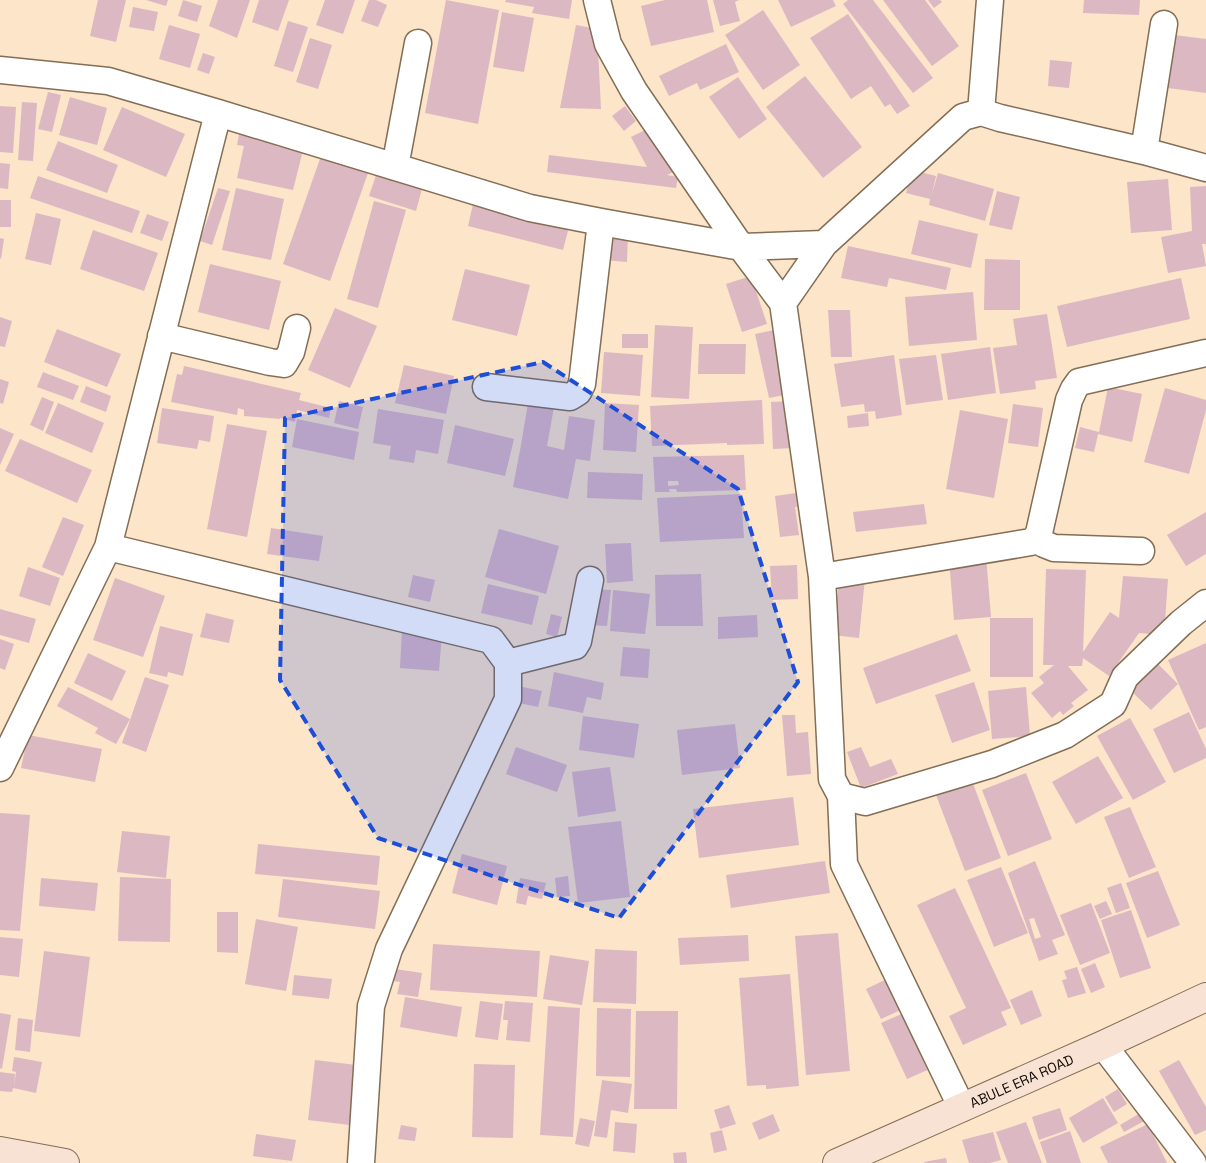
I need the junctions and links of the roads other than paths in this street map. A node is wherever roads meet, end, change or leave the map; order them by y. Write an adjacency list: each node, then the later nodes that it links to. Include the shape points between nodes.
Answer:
1 (597, 0): 13 (street, via 608,44 634,91)
2 (990, 0): 6 (street)
3 (1164, 24): 8 (street)
4 (418, 44): 9 (street)
5 (0, 70): 7 (street, via 108,81)
6 (981, 112): 8 (street); 12 (street, via 963,118)
7 (218, 113): 9 (street); 16 (street)
8 (1144, 151): 10 (street)
9 (395, 167): 11 (street, via 530,208)
10 (1206, 168)
11 (601, 222): 13 (street); 18 (street, via 582,384 578,392 570,397)
12 (824, 244): 13 (street); 14 (street)
13 (741, 247): 14 (street)
14 (783, 303): 22 (street)
15 (297, 328): 16 (street, via 291,352 284,364)
16 (161, 336): 20 (street)
17 (1206, 352): 19 (street, via 1079,382 1069,400)
18 (486, 387)
19 (1036, 538): 21 (street, via 1054,548); 22 (street, via 1031,542)
20 (108, 547): 25 (street, via 491,640); 26 (street)
21 (1141, 552)
22 (822, 577): 27 (street, via 832,779)
23 (590, 580): 25 (street, via 575,646)
24 (1206, 602): 27 (street, via 1125,677 1113,704 1064,735 992,764 865,802)
25 (508, 663): 33 (street, via 508,699 389,949 371,1006)
26 (0, 768)
27 (841, 796): 30 (street, via 844,864)
28 (1206, 997): 29 (street, ABULE ERA ROAD)
29 (1103, 1045): 30 (street, ABULE ERA ROAD); 35 (street)
30 (962, 1108): 34 (street, ABULE ERA ROAD)
31 (0, 1150): 32 (street)
32 (65, 1163)
33 (361, 1163)
34 (837, 1163)
35 (1193, 1163)

